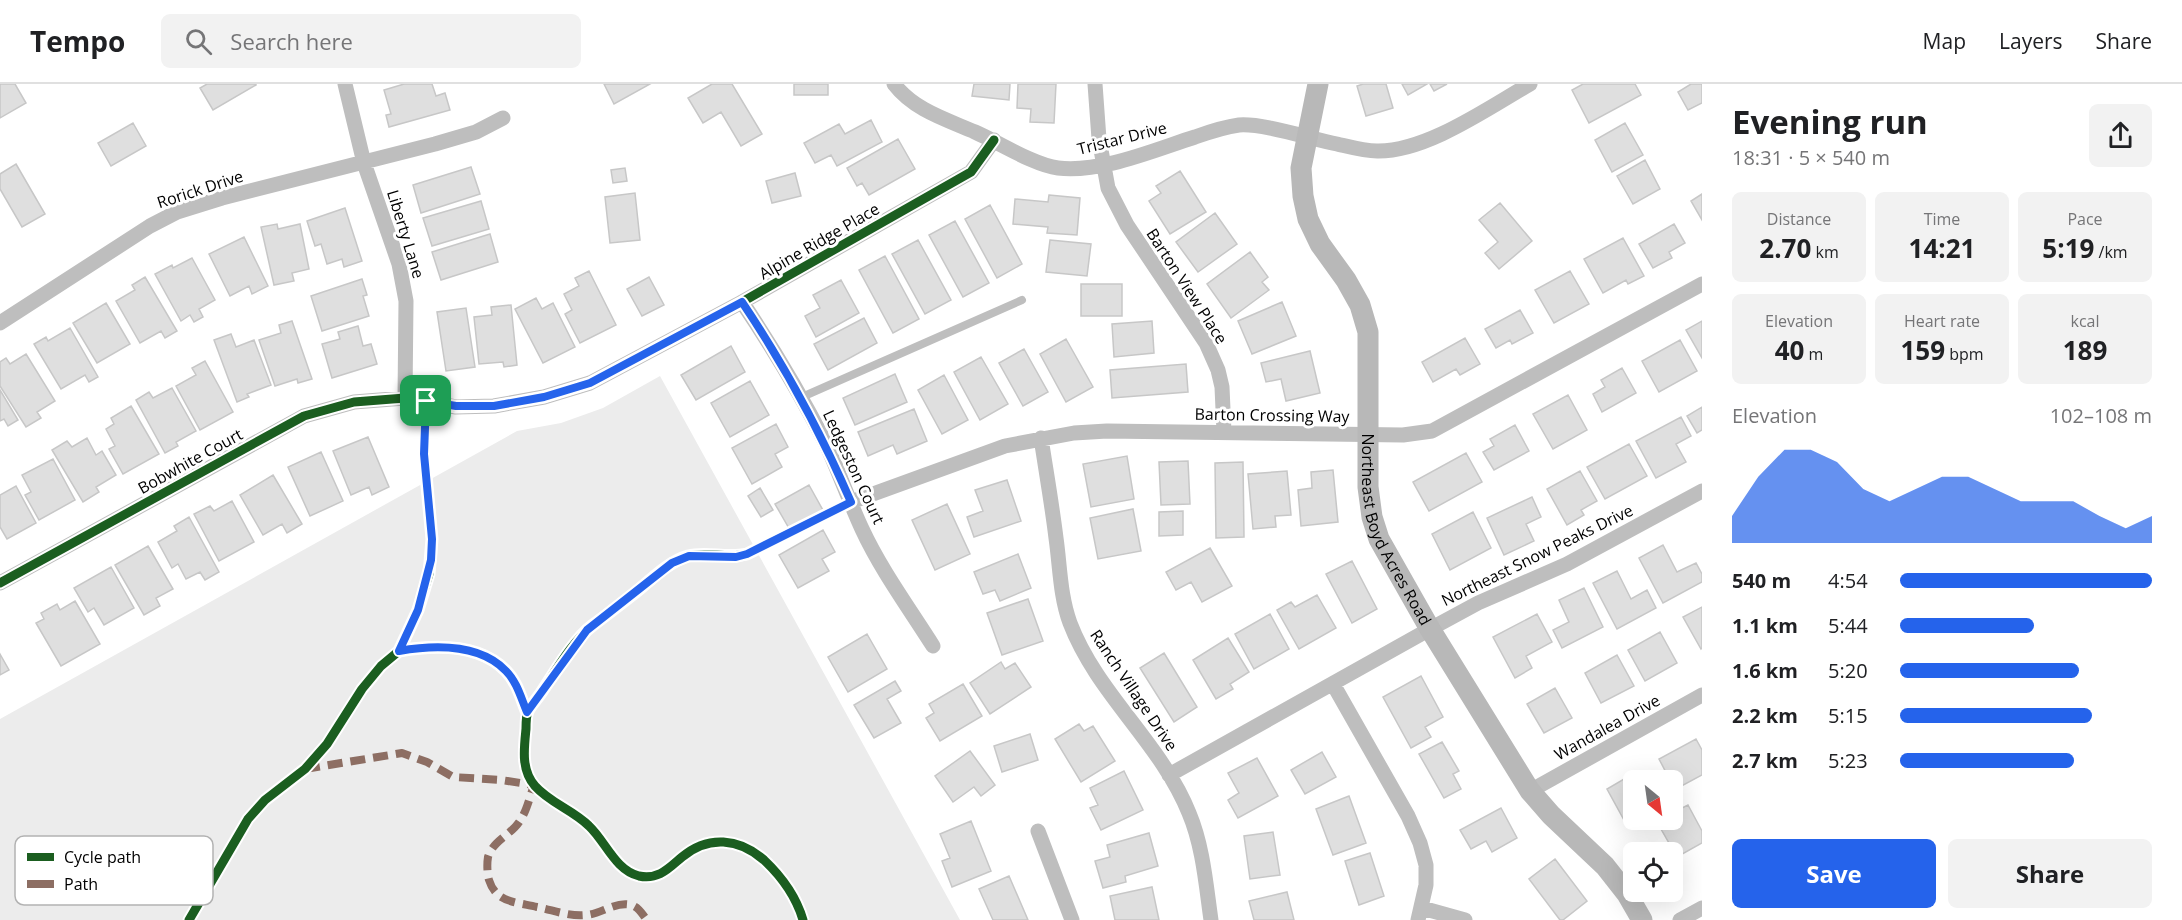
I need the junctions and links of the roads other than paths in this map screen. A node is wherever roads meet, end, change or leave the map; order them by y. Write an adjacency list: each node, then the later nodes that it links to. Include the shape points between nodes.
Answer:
1 (345, 84): 9 (street, Liberty Lane)
2 (894, 84): 8 (street, Tristar Drive, via 918,107)
3 (1095, 84): 10 (street, Barton View Place)
4 (1318, 84): 7 (street, Northeast Boyd Acres Road)
5 (1530, 84): 7 (street, Tristar Drive, via 1454,127 1405,148 1378,151)
6 (503, 118): 9 (street, Rorick Drive, via 476,132)
7 (1307, 138): 10 (street, Tristar Drive, via 1240,125); 18 (street, Northeast Boyd Acres Road, via 1301,168 1308,219 1360,305 1368,332)
8 (994, 140): 10 (street, Tristar Drive, via 1056,168); 13 (street, Alpine Ridge Place, via 971,172)
9 (364, 163): 14 (street, Rorick Drive, via 177,212); 16 (street, Liberty Lane, via 399,264 406,301)
10 (1103, 164): 17 (street, Barton View Place, via 1108,188 1127,225 1206,343 1222,387)
11 (1702, 284): 18 (street, Barton Crossing Way, via 1461,417 1432,430)
12 (1022, 300): 15 (lane)
13 (742, 302): 15 (street, Ledgeston Court); 16 (street, Alpine Ridge Place, via 590,383 544,397 494,406 456,406)
14 (0, 323)
15 (802, 397): 21 (street, Ledgeston Court)
16 (405, 398): 22 (street, Bobwhite Court, via 354,402 304,416)
17 (1224, 432): 18 (street, Barton Crossing Way); 19 (street, Barton Crossing Way, via 1107,431)
18 (1367, 435): 23 (street, Northeast Boyd Acres Road, via 1368,487 1375,528 1388,559)
19 (1041, 438): 21 (street, Barton Crossing Way, via 1005,446); 27 (street, Ranch Village Drive, via 1070,622 1098,674)
20 (1702, 491): 23 (street, Northeast Snow Peaks Drive, via 1567,564)
21 (851, 502): 24 (street, Ledgeston Court, via 879,560)
22 (0, 583)
23 (1430, 629): 25 (street, Northeast Snow Peaks Drive); 28 (street, Northeast Boyd Acres Road)
24 (933, 646)
25 (1334, 684): 27 (street, Northeast Snow Peaks Drive); 31 (street, via 1420,843 1426,885)
26 (1702, 695): 28 (street, Wandalea Drive)
27 (1169, 775): 33 (street, Ranch Village Drive, via 1189,813 1199,846)
28 (1530, 791): 35 (street, Northeast Boyd Acres Road, via 1605,866)
29 (1038, 831): 32 (street)
30 (1702, 908): 36 (street)
31 (1420, 914): 34 (street)
32 (1072, 920)
33 (1211, 920)
34 (1465, 920)
35 (1642, 920)
36 (1680, 920)

